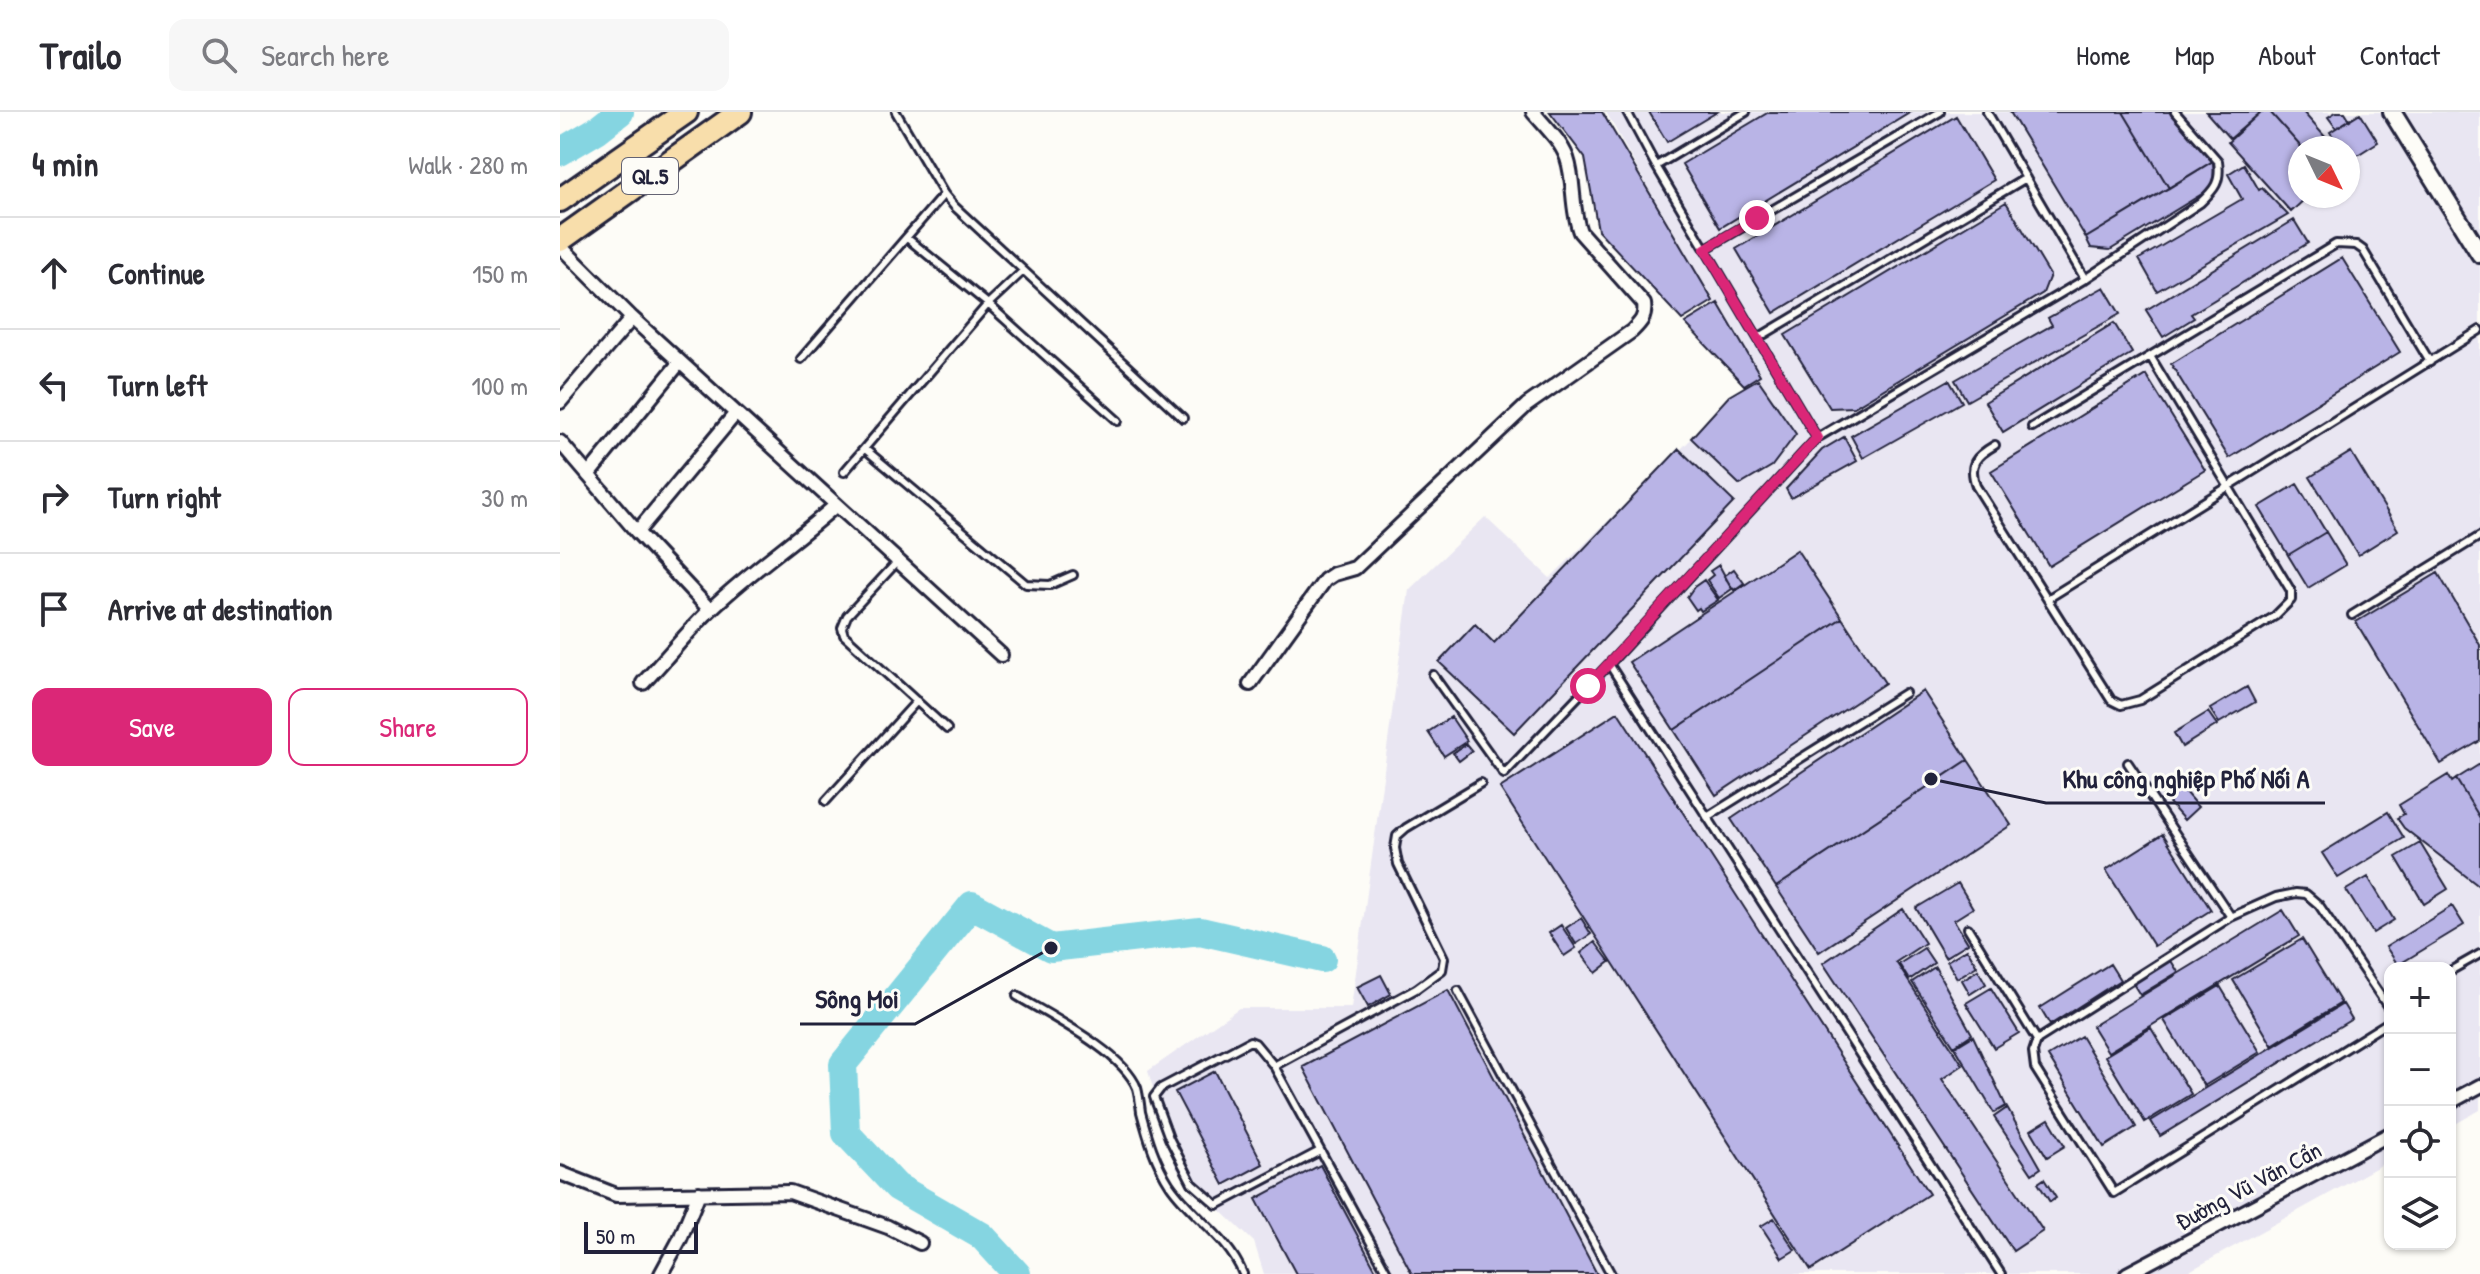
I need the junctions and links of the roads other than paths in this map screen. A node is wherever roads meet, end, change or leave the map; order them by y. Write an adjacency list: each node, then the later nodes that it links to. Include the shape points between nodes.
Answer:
1 (686, 112): 14 (highway, QL.5)
2 (740, 112): 16 (highway, QL.5)
3 (896, 112): 13 (lane)
4 (1533, 112): 53 (street, via 1568,160 1580,232 1644,304 1642,321 1527,405 1355,568 1325,580)
5 (1627, 112): 11 (lane)
6 (1746, 112): 11 (lane)
7 (1940, 112): 17 (lane)
8 (1987, 112): 12 (lane)
9 (2175, 112): 20 (lane, via 2218,161 2219,183 2200,203)
10 (2392, 112): 18 (street)
11 (1656, 166): 17 (lane)
12 (2026, 178): 20 (lane); 24 (lane)
13 (944, 194): 15 (lane); 19 (lane)
14 (560, 200)
15 (907, 238): 21 (lane); 26 (lane)
16 (560, 243): 22 (street)
17 (1705, 249): 24 (lane)
18 (2480, 254)
19 (1023, 271): 21 (lane); 31 (lane)
20 (2085, 279): 34 (lane)
21 (988, 304): 32 (lane); 37 (lane)
22 (632, 318): 27 (street); 29 (street)
23 (2480, 330): 28 (lane)
24 (1758, 338): 34 (lane)
25 (2150, 356): 28 (lane, via 2336,244 2363,250); 33 (lane); 40 (lane)
26 (801, 359)
27 (680, 362): 30 (street); 39 (street)
28 (2430, 362): 40 (lane)
29 (560, 402)
30 (736, 413): 41 (street); 42 (street)
31 (1183, 418)
32 (1118, 421)
33 (2032, 427)
34 (1817, 438): 50 (lane)
35 (560, 442): 39 (street)
36 (1995, 445): 46 (lane, via 1978,455 1972,475)
37 (865, 449): 38 (lane); 45 (lane, via 1026,584 1050,585)
38 (844, 472)
39 (588, 475): 42 (street)
40 (2229, 486): 46 (lane); 46 (lane, via 2291,591 2291,600 2275,616 2140,700 2121,705 2111,700)
41 (836, 505): 44 (street); 47 (street)
42 (637, 532): 47 (street)
43 (2480, 536): 48 (lane)
44 (898, 561): 49 (street); 55 (lane, via 842,628)
45 (1073, 575)
46 (2049, 598)
47 (710, 610): 52 (street)
48 (2352, 615)
49 (1001, 655)
50 (1609, 664): 51 (lane, via 1504,774); 60 (lane)
51 (1433, 675)
52 (643, 683)
53 (1250, 684)
54 (1905, 693): 60 (lane)
55 (917, 701): 56 (lane); 59 (lane)
56 (947, 729)
57 (2128, 763): 61 (lane)
58 (1481, 783): 70 (lane, via 1397,836 1398,864 1444,958 1442,970)
59 (826, 801)
60 (1707, 817): 82 (lane)
61 (2231, 917): 67 (lane, via 2276,897 2306,894); 69 (lane)
62 (1968, 928): 69 (lane)
63 (2480, 954): 64 (lane)
64 (2456, 968)
65 (1458, 991): 81 (lane)
66 (1017, 996): 79 (lane, via 1103,1049 1129,1074 1158,1165 1185,1204 1227,1245)
67 (2384, 1001)
68 (2384, 1025): 69 (lane, via 2114,1193 2035,1068)
69 (2037, 1040)
70 (1274, 1066): 74 (lane); 74 (lane, via 1250,1041 1161,1088 1154,1097 1192,1183 1217,1205)
71 (2480, 1086): 72 (street)
72 (2456, 1098)
73 (2384, 1137): 83 (street, Đường Vũ Văn Cẩn)
74 (1320, 1151): 80 (lane)
75 (560, 1173): 76 (street, via 616,1195)
76 (699, 1193): 77 (street, via 790,1192); 78 (street)
77 (920, 1243)
78 (661, 1274)
79 (1243, 1274)
80 (1388, 1274)
81 (1611, 1274)
82 (2001, 1274)
83 (2127, 1274)

